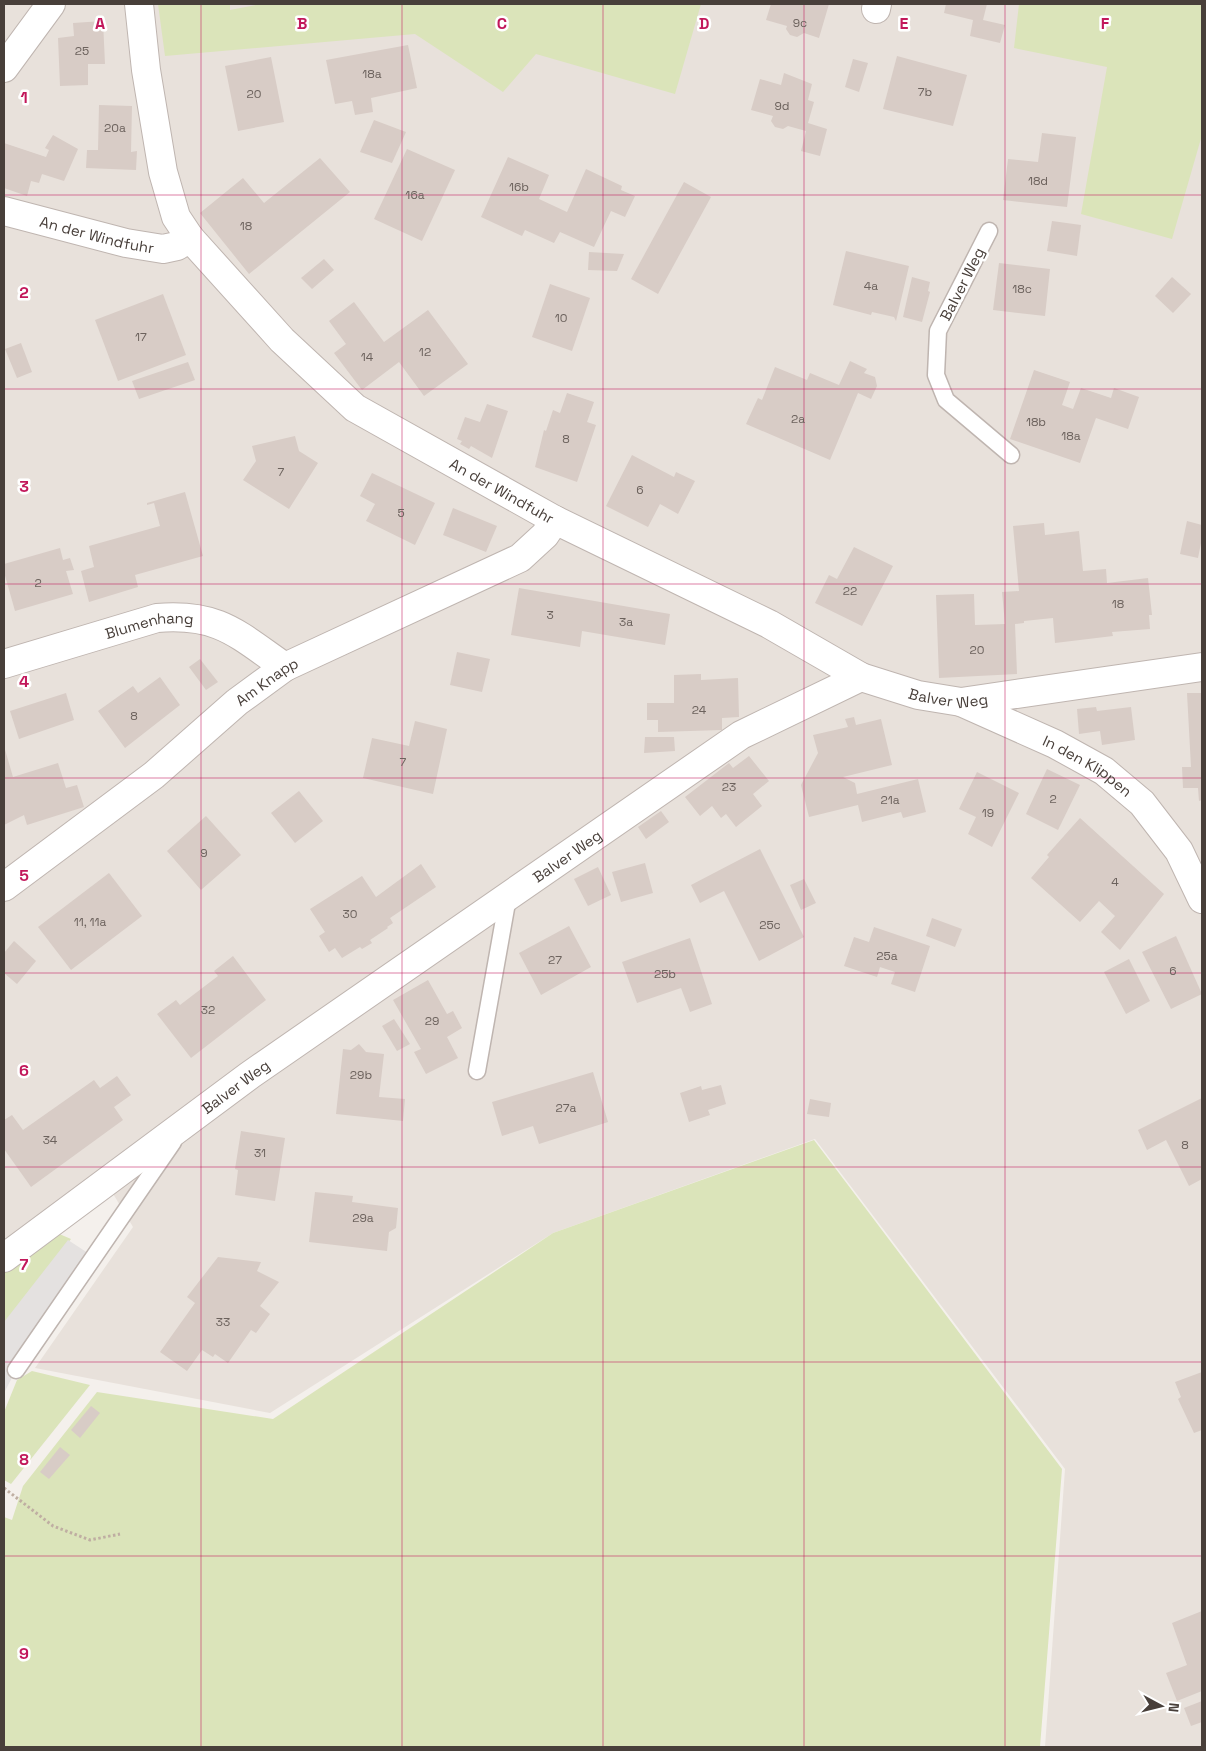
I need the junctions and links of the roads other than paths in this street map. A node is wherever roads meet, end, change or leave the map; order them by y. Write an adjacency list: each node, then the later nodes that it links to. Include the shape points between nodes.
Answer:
1 (51, 4): 3 (street)
2 (138, 4): 6 (street, An der Windfuhr, via 163,172 176,217)
3 (4, 68)
4 (4, 211): 6 (street, An der Windfuhr, via 126,243 163,249 177,246)
5 (989, 231): 7 (lane, Balver Weg, via 938,331 936,374 946,400)
6 (190, 238): 8 (street, An der Windfuhr, via 282,340 355,408)
7 (1011, 455)
8 (555, 520): 10 (street, Am Knapp, via 545,535 520,558); 12 (street, An der Windfuhr, via 769,624)
9 (4, 664): 10 (street, Blumenhang, via 157,618 182,616 206,619 226,627)
10 (285, 667): 15 (street, Am Knapp, via 237,702 154,775)
11 (1202, 668): 13 (street, Balver Weg)
12 (861, 677): 13 (street, Balver Weg, via 918,695); 16 (street, Balver Weg, via 742,735)
13 (961, 702): 14 (street, In den Klippen, via 1055,744 1104,771 1142,803 1179,851)
14 (1194, 863): 17 (street, In den Klippen)
15 (4, 887)
16 (508, 897): 18 (lane); 19 (street, Balver Weg, via 250,1074)
17 (1202, 899)
18 (477, 1071)
19 (189, 1120): 20 (street, Balver Weg); 21 (lane)
20 (4, 1258)
21 (16, 1370)

